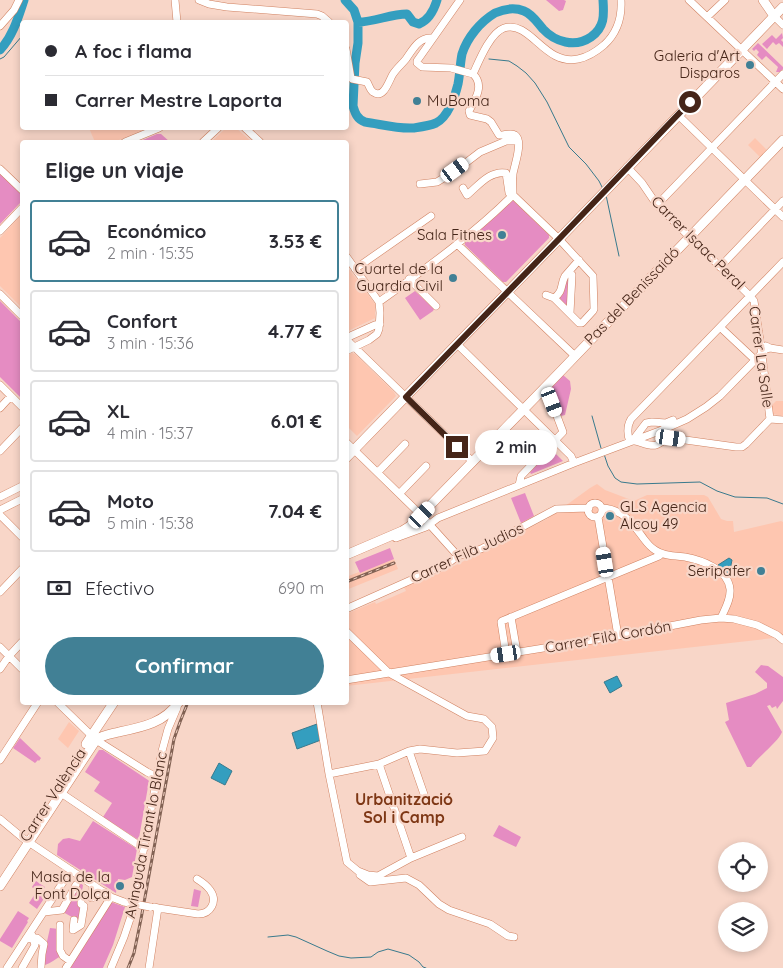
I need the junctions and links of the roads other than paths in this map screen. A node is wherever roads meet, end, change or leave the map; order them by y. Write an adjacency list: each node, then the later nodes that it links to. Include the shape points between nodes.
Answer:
1 (19, 0): 15 (street)
2 (175, 0): 12 (street)
3 (199, 0): 13 (street, via 221,6 316,14)
4 (460, 0): 16 (street)
5 (622, 0): 19 (street, via 619,22 612,36 588,56 574,60 559,58 524,32 507,28 493,36)
6 (689, 0): 11 (street)
7 (724, 0): 11 (street)
8 (763, 0): 10 (main road)
9 (783, 6): 10 (main road)
10 (774, 16): 14 (street); 17 (main road)
11 (707, 17): 17 (street)
12 (177, 20)
13 (327, 20)
14 (783, 25)
15 (0, 26)
16 (432, 38): 18 (street, via 423,39 416,45 382,92 374,93 368,83 350,78); 19 (street, via 417,61 418,65 451,68)
17 (741, 49): 21 (street); 23 (main road)
18 (349, 71)
19 (470, 74): 31 (street, via 477,80 478,89 470,115 487,119 499,135 513,134)
20 (783, 74): 21 (street)
21 (776, 82): 22 (street); 32 (street)
22 (783, 89)
23 (678, 115): 32 (street); 34 (main road)
24 (154, 130): 27 (street)
25 (216, 130): 28 (street)
26 (247, 130): 29 (street)
27 (130, 140)
28 (205, 140)
29 (258, 140)
30 (783, 140): 35 (main road, Pas del Benissaidó)
31 (518, 141): 36 (street, via 506,141 480,152 437,182); 39 (street)
32 (712, 148): 35 (street); 41 (street)
33 (0, 169): 37 (street)
34 (626, 169): 41 (street, Carrer Isaac Peral, via 642,183); 48 (main road)
35 (745, 180): 43 (street); 47 (main road, Pas del Benissaidó)
36 (420, 184)
37 (20, 188)
38 (464, 188): 39 (street, via 467,195 491,175 504,172 507,174 508,192)
39 (513, 195): 48 (street); 49 (street)
40 (783, 201): 43 (street)
41 (656, 205): 47 (street, Carrer Isaac Peral)
42 (20, 210): 46 (street)
43 (775, 210): 45 (street); 53 (street)
44 (431, 216): 54 (street)
45 (783, 217)
46 (0, 231)
47 (690, 237): 53 (street, Carrer Isaac Peral); 75 (main road, Pas del Benissaidó)
48 (559, 239): 51 (street); 57 (main road)
49 (457, 244): 56 (street); 57 (street)
50 (349, 260): 54 (street)
51 (579, 260): 55 (street); 65 (street, via 593,276 594,309 582,323)
52 (783, 262): 60 (street)
53 (720, 267): 60 (street, Carrer Isaac Peral)
54 (355, 269): 62 (street)
55 (568, 275): 61 (street, via 563,278 561,290); 65 (street)
56 (409, 280): 62 (street); 63 (street)
57 (507, 292): 70 (main road); 75 (street)
58 (0, 294): 64 (street)
59 (546, 295): 61 (street)
60 (750, 296): 67 (street); 73 (street, Carrer La Salle, via 754,301)
61 (554, 298): 65 (street)
62 (379, 302): 66 (street)
63 (436, 306)
64 (20, 314)
65 (570, 314)
66 (380, 324): 68 (street); 71 (street, via 375,336)
67 (720, 327): 76 (street); 92 (street, via 631,419 628,430)
68 (349, 337)
69 (349, 341): 71 (street)
70 (457, 344): 80 (main road); 83 (street)
71 (355, 347): 72 (street); 80 (street)
72 (349, 350)
73 (762, 350): 74 (street); 76 (street); 84 (street, Carrer La Salle); 88 (street, via 711,404)
74 (783, 350)
75 (575, 356): 78 (main road, Pas del Benissaidó)
76 (752, 357): 86 (street, via 699,406 668,422)
77 (0, 385): 79 (street)
78 (546, 387): 83 (main road, Pas del Benissaidó); 90 (street, via 563,432)
79 (12, 396): 81 (street); 82 (street)
80 (406, 397): 96 (main road); 99 (street)
81 (20, 405)
82 (0, 408)
83 (524, 409): 90 (street); 99 (main road, Pas del Benissaidó)
84 (770, 419): 85 (street); 91 (street, via 742,447 671,438)
85 (783, 420)
86 (655, 422): 87 (street); 88 (street)
87 (642, 428): 92 (street); 93 (street)
88 (665, 428): 91 (street); 93 (street)
89 (20, 430): 97 (street)
90 (555, 440): 100 (street); 103 (street, via 521,476)
91 (662, 440): 93 (street, via 655,445)
92 (632, 441): 93 (street); 100 (street)
93 (644, 441)
94 (405, 444): 102 (street)
95 (349, 445): 96 (street)
96 (354, 450): 98 (main road); 102 (street)
97 (0, 451)
98 (349, 455)
99 (472, 462): 111 (main road, Pas del Benissaidó)
100 (578, 462): 103 (street)
101 (426, 466): 105 (street)
102 (378, 472): 105 (street)
103 (519, 486): 114 (street)
104 (20, 487): 106 (street)
105 (400, 493): 111 (street)
106 (0, 497)
107 (20, 500): 110 (street)
108 (589, 508): 109 (street, via 596,503); 113 (street, via 590,515); 119 (street, Carrer Filà Judios, via 556,509 481,550)
109 (602, 508): 113 (street); 118 (street, via 625,516)
110 (0, 510)
111 (422, 515): 114 (street); 116 (main road, via 406,530)
112 (0, 516): 115 (street)
113 (598, 517): 121 (street)
114 (430, 524): 116 (street); 119 (street)
115 (20, 536)
116 (365, 548): 117 (main road)
117 (349, 554)
118 (661, 554): 121 (street); 125 (street, via 701,562 724,576 730,592)
119 (458, 556): 123 (street, Carrer Filà Judios, via 447,564)
120 (20, 571): 122 (street)
121 (607, 578): 124 (street); 127 (street)
122 (2, 586)
123 (349, 608)
124 (507, 618): 131 (street); 132 (street, via 501,622)
125 (721, 618): 127 (street, Carrer Filà Cordón); 128 (street, Carrer Filà Cordón, via 757,625)
126 (349, 634): 136 (street)
127 (618, 636): 131 (street, Carrer Filà Cordón)
128 (783, 640)
129 (20, 644): 133 (street)
130 (0, 647): 133 (street)
131 (516, 652): 132 (street, Carrer Filà Cordón)
132 (506, 654): 136 (street, Carrer Filà Cordón)
133 (9, 656): 134 (street); 135 (street)
134 (20, 667)
135 (0, 669)
136 (389, 673): 137 (street, Carrer Filà Cordón); 147 (street, via 467,716 484,719 492,727 493,738 485,751)
137 (349, 680)
138 (36, 705): 148 (street)
139 (60, 705): 146 (street)
140 (112, 705): 144 (main road, Carrer València)
141 (177, 705): 145 (main road, via 153,724)
142 (178, 705): 151 (street, Avinguda Tirant lo Blanc, via 168,729)
143 (318, 705): 150 (street)
144 (106, 714): 145 (main road, via 106,724); 146 (main road, Carrer València)
145 (115, 733): 146 (main road)
146 (94, 738): 151 (street); 152 (main road, Carrer València); 156 (main road, Carrer València)
147 (409, 751): 149 (street); 153 (street)
148 (0, 760)
149 (379, 764): 150 (street); 158 (street)
150 (329, 774): 159 (street)
151 (157, 777): 157 (street, Avinguda Tirant lo Blanc)
152 (61, 793): 156 (main road, Carrer València); 157 (street, via 140,846)
153 (426, 800)
154 (0, 819): 156 (street)
155 (462, 837): 158 (street)
156 (26, 841): 160 (street); 161 (main road, Carrer València); 165 (main road, Carrer València)
157 (145, 846): 182 (street, Avinguda Tirant lo Blanc, via 131,916)
158 (411, 858): 159 (street, via 378,876 358,871)
159 (347, 862): 176 (street, via 370,882 406,878 449,910 477,918)
160 (71, 870): 164 (street); 170 (street)
161 (0, 876)
162 (197, 880): 169 (street, via 212,895 213,905 208,912 198,914)
163 (76, 884): 170 (street, via 62,910)
164 (93, 885): 166 (street); 166 (street, via 92,898)
165 (0, 886)
166 (104, 892): 167 (street)
167 (111, 897): 169 (street, bridge); 174 (street)
168 (84, 905): 172 (street)
169 (154, 907): 183 (street)
170 (44, 912): 175 (street)
171 (73, 919): 172 (street)
172 (81, 924): 174 (street)
173 (60, 925): 177 (street, via 60,950)
174 (90, 931): 177 (street)
175 (30, 936): 178 (street, via 44,944); 179 (street); 180 (street, via 35,945)
176 (514, 937)
177 (70, 961): 181 (street)
178 (40, 967)
179 (7, 968)
180 (22, 968)
181 (66, 968)
182 (111, 968)
183 (149, 968)

